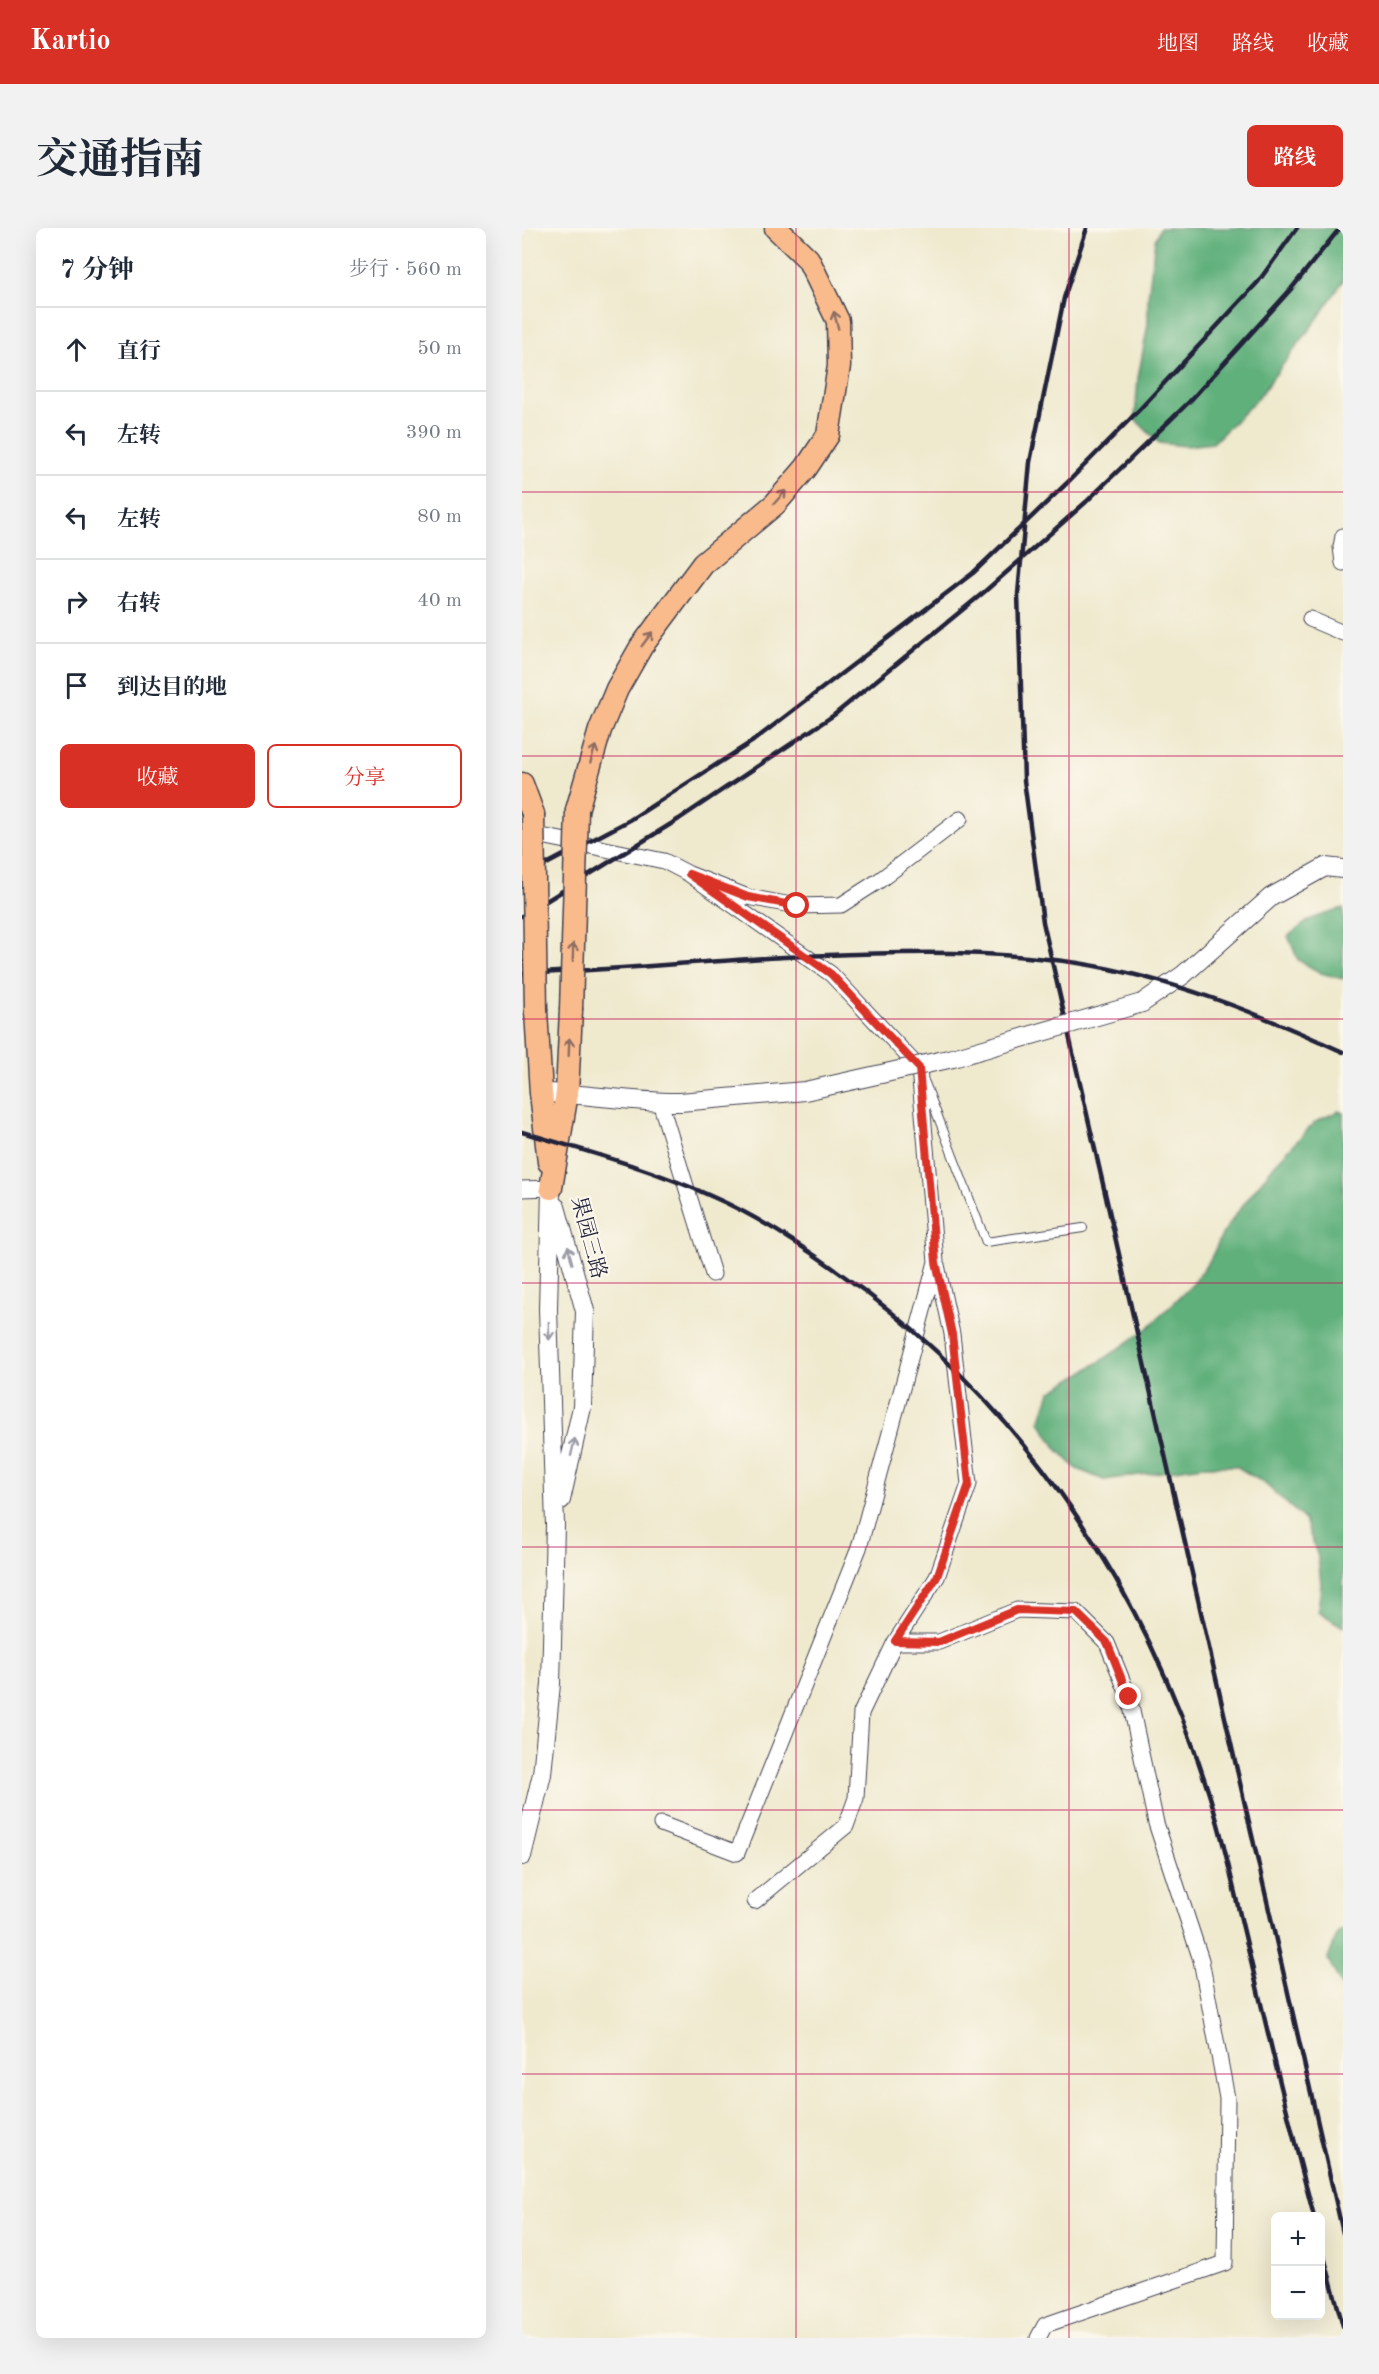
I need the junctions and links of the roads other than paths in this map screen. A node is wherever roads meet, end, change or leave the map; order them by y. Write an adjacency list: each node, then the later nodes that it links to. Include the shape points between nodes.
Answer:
1 (776, 228): 13 (main road, one-way to 1, bridge, via 577,810 600,730 641,647 702,564 775,504 828,435 839,366 838,321 808,259)
2 (1343, 536): 3 (street)
3 (1343, 563)
4 (1310, 620): 5 (street)
5 (1343, 633)
6 (522, 784): 8 (main road)
7 (960, 819): 10 (street, via 841,904 797,906 748,897)
8 (527, 823): 10 (street, via 664,861); 12 (main road, bridge)
9 (1343, 868): 14 (street, bridge, via 1324,867 1271,897 1183,975 1142,1003 953,1058 816,1088)
10 (689, 874): 11 (street, via 831,974)
11 (919, 1068): 17 (lane, via 986,1242); 18 (street)
12 (541, 1094): 13 (street); 15 (main road)
13 (567, 1094): 14 (street); 15 (main road)
14 (660, 1102): 19 (street)
15 (552, 1188): 16 (street); 20 (street, 果园三路, one-way to 20, via 548,1309); 20 (street, 果园三路, one-way to 15, via 582,1407 585,1311)
16 (522, 1189)
17 (1083, 1228)
18 (936, 1262): 21 (street, via 952,1334 969,1484 937,1577); 22 (street, via 859,1548 737,1852)
19 (713, 1274)
20 (555, 1525): 23 (street, 果园三路, via 551,1684 542,1774)
21 (895, 1641): 24 (street, via 861,1713 856,1798 846,1826); 25 (street, via 939,1642 1017,1610 1076,1612 1107,1642 1129,1697 1156,1823 1201,1960 1227,2098 1225,2263 1045,2325)
22 (661, 1824)
23 (522, 1856)
24 (755, 1901)
25 (1038, 2338)

